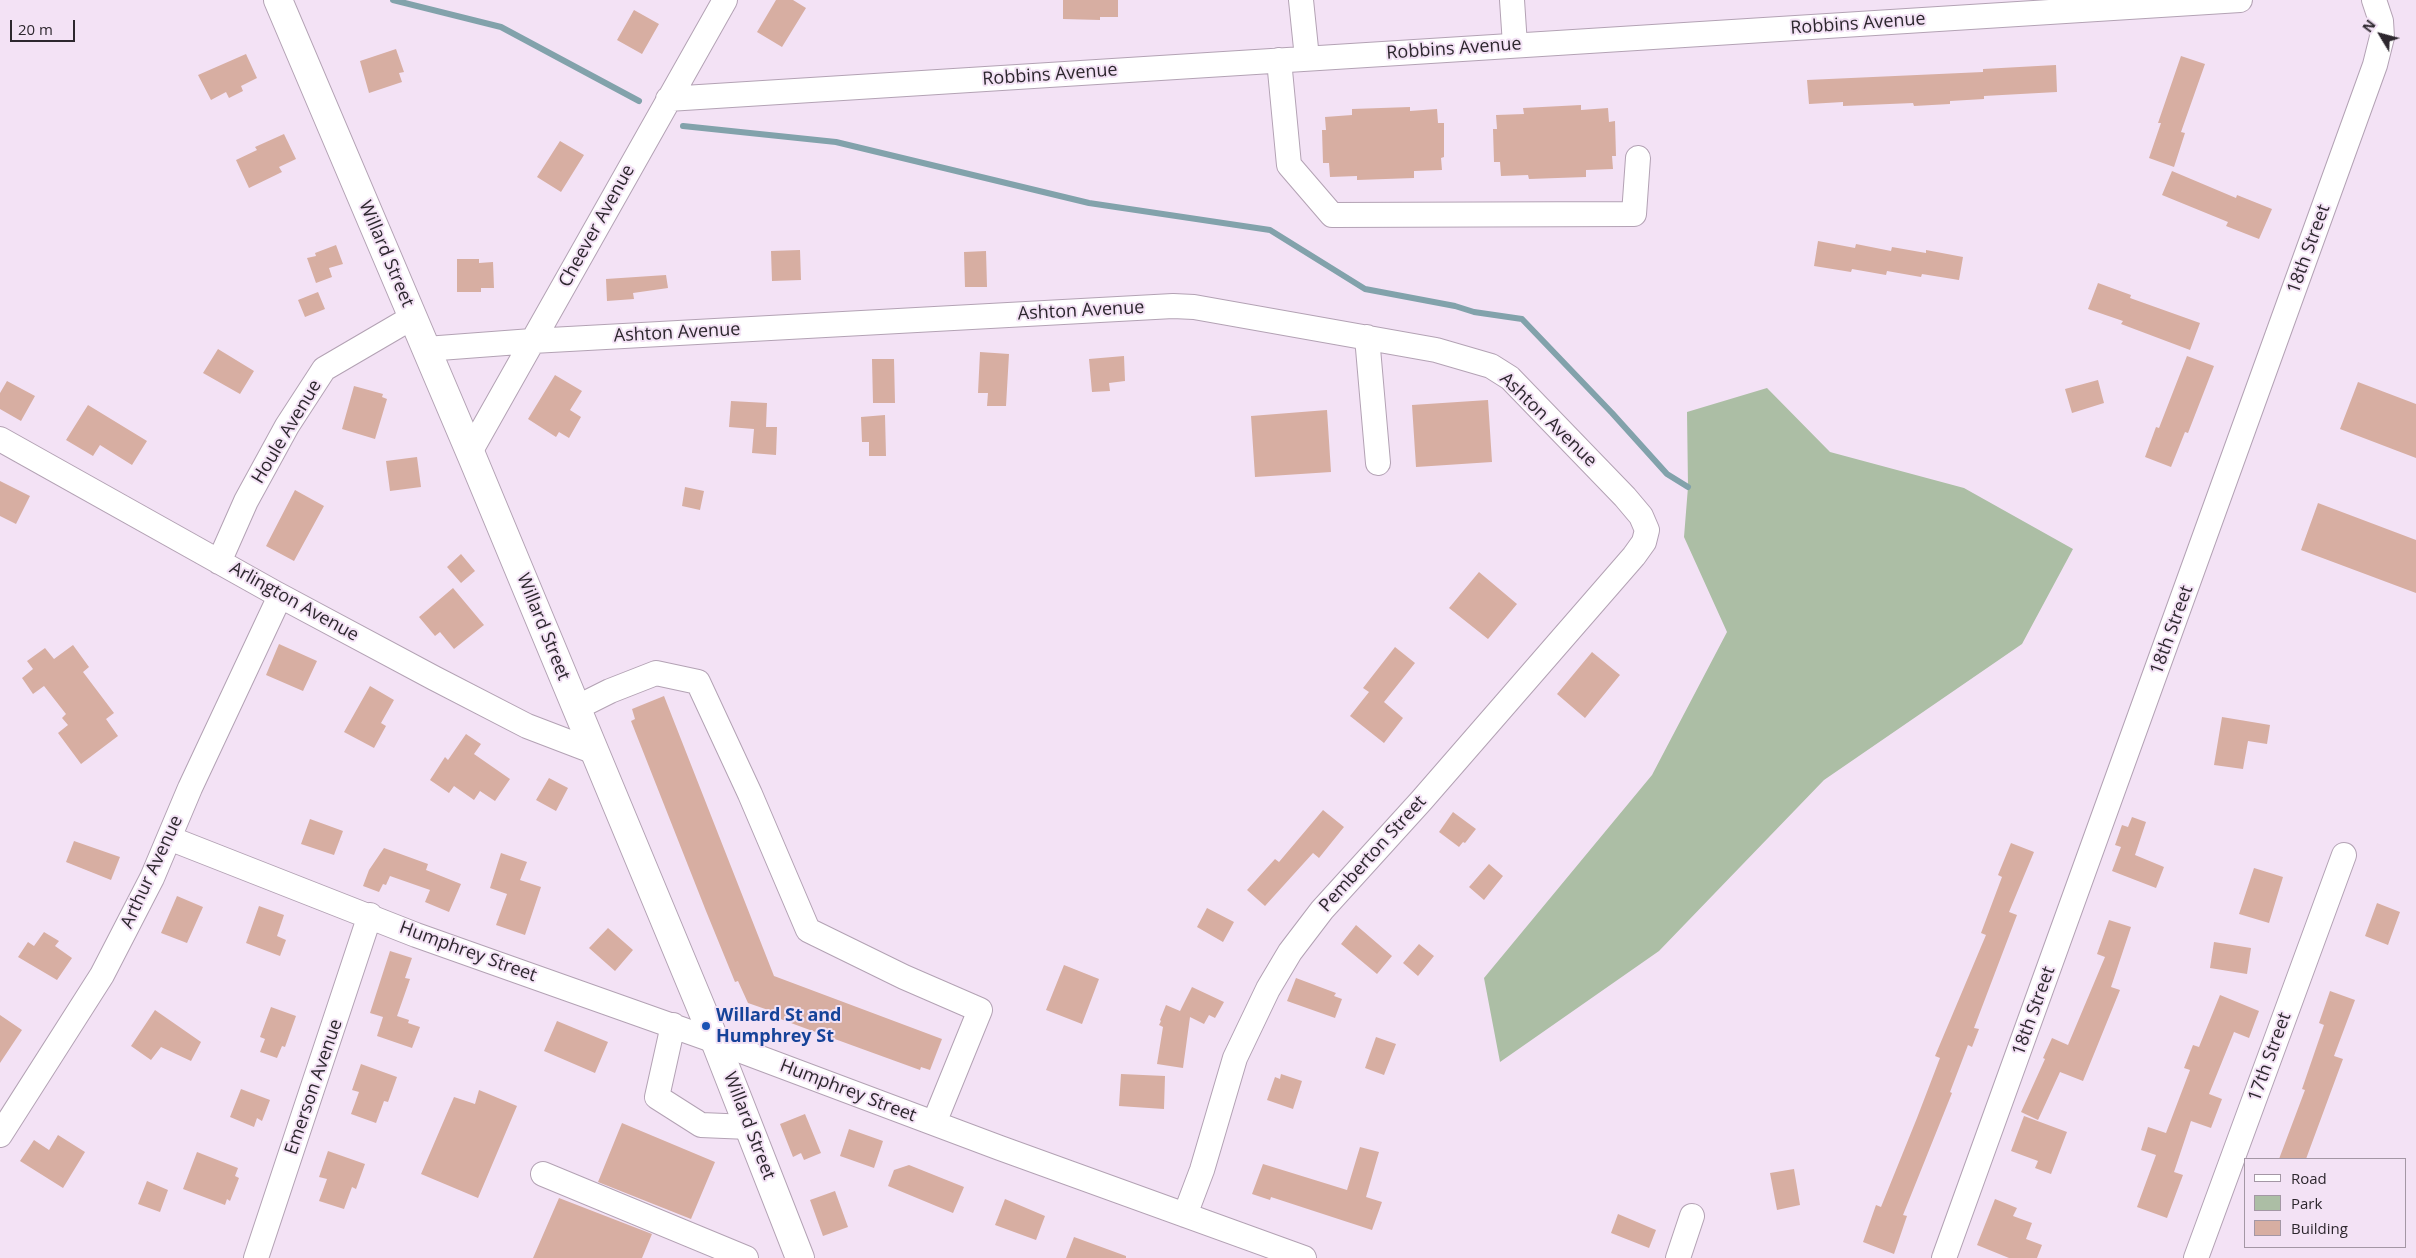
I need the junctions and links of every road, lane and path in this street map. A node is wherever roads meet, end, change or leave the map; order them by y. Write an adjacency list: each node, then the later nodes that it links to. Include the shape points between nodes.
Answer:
1 (278, 0): 13 (main road, Willard Street)
2 (724, 0): 11 (street, Cheever Avenue)
3 (1301, 0): 9 (street)
4 (1512, 0): 8 (street)
5 (2240, 0): 7 (street, Robbins Avenue)
6 (2374, 0): 41 (street, 18th Street, via 2382,29 2375,65)
7 (2007, 7): 8 (street, Robbins Avenue)
8 (1515, 46): 9 (street, Robbins Avenue)
9 (1307, 58): 10 (street, Robbins Avenue)
10 (1279, 60): 11 (street, Robbins Avenue); 12 (street, via 1289,165 1332,215 1634,214)
11 (668, 99): 15 (street, Cheever Avenue)
12 (1638, 158)
13 (413, 317): 16 (main road, Willard Street); 21 (street, Houle Avenue, via 324,369 287,426)
14 (1367, 337): 15 (street, Ashton Avenue, via 1225,310 1173,306); 19 (street); 20 (street, Ashton Avenue, via 1436,350 1491,366 1510,378 1626,497 1647,530)
15 (532, 340): 16 (street, Ashton Avenue); 18 (street, Cheever Avenue)
16 (426, 349): 18 (main road, Willard Street)
17 (0, 439): 21 (street, Arlington Avenue)
18 (470, 452): 23 (main road, Willard Street)
19 (1378, 463)
20 (1644, 542): 34 (street, Pemberton Street, via 1421,801 1322,910 1290,952 1235,1058 1202,1170)
21 (219, 562): 22 (street, Arlington Avenue)
22 (280, 596): 24 (street, Arlington Avenue, via 527,726); 25 (street, Arthur Avenue)
23 (576, 708): 24 (main road, Willard Street); 30 (street, via 656,673 698,682 808,930 980,1010)
24 (595, 752): 29 (main road, Willard Street)
25 (169, 838): 27 (street, Humphrey Street); 32 (street, Arthur Avenue, via 102,975)
26 (2344, 856): 42 (street, 17th Street)
27 (370, 916): 28 (street, Humphrey Street); 36 (street, Emerson Avenue)
28 (673, 1026): 29 (street, Humphrey Street); 31 (street, via 657,1098 701,1125)
29 (716, 1041): 30 (street, Humphrey Street); 31 (main road, Willard Street)
30 (934, 1123): 34 (street, Humphrey Street)
31 (749, 1126): 38 (main road, Willard Street)
32 (0, 1135)
33 (543, 1174): 37 (street)
34 (1185, 1215): 39 (street, Humphrey Street)
35 (1692, 1216): 40 (street)
36 (256, 1258)
37 (746, 1258)
38 (800, 1258)
39 (1304, 1258)
40 (1678, 1258)
41 (1944, 1258)
42 (2196, 1258)

